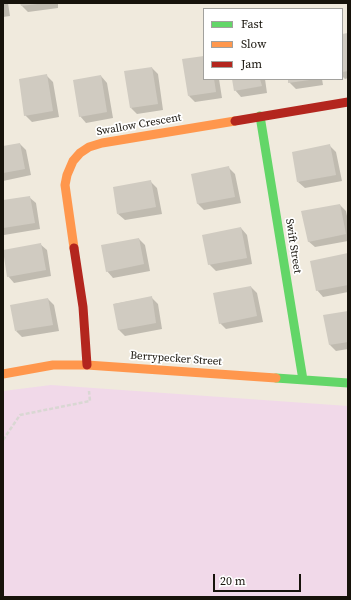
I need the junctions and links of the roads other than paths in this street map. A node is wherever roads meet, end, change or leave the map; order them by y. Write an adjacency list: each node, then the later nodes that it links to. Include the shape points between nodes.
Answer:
1 (348, 102): 2 (street, Swallow Crescent)
2 (260, 116): 3 (street, Swallow Crescent, via 104,142 86,148 75,158 67,171 65,185 83,307); 5 (street, Swift Street)
3 (87, 364): 4 (street, Berrypecker Street, via 53,365); 5 (street, Berrypecker Street)
4 (3, 374)
5 (303, 380): 6 (street, Berrypecker Street)
6 (348, 383)

